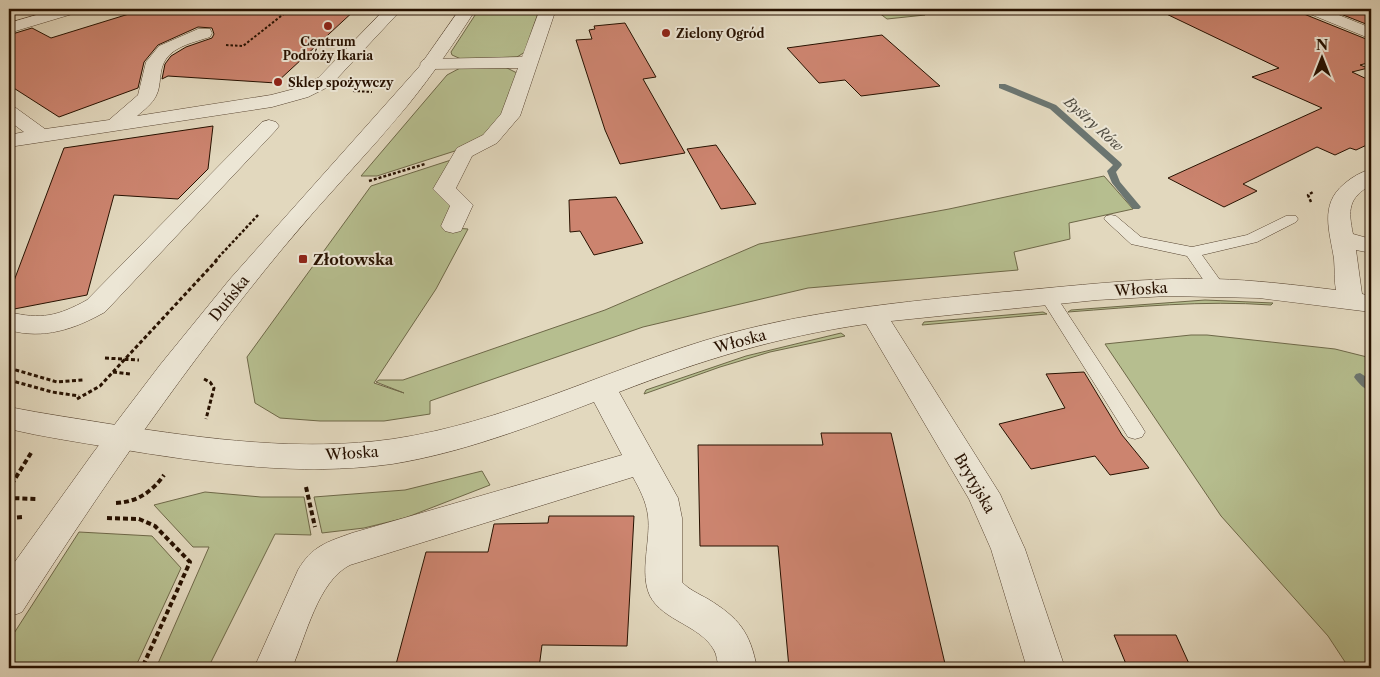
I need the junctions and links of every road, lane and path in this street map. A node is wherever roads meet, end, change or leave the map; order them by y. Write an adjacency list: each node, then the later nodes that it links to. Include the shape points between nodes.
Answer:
1 (73, 9): 6 (street)
2 (394, 9): 12 (street, via 324,82 315,87 272,100)
3 (468, 9): 10 (street, Duńska)
4 (548, 9): 9 (street)
5 (1311, 9): 8 (street)
6 (9, 28)
7 (204, 33): 12 (street, via 158,54 150,92)
8 (1371, 34)
9 (529, 62): 10 (street); 16 (street, via 510,116 490,139)
10 (429, 64): 43 (street, Duńska, via 248,275)
11 (9, 112): 14 (street, via 35,130)
12 (115, 125): 14 (street)
13 (269, 126): 29 (street, via 96,306 62,323 43,327 22,327)
14 (31, 138): 15 (street)
15 (9, 141)
16 (464, 152): 18 (path); 21 (street, via 444,189 462,205)
17 (1371, 176): 22 (street, via 1355,184 1339,203)
18 (362, 183)
19 (1111, 219): 24 (lane, via 1136,241)
20 (1291, 219): 24 (lane, via 1252,239)
21 (453, 226)
22 (1342, 239): 23 (street); 27 (street, via 1347,287)
23 (1371, 246)
24 (1192, 252): 25 (lane)
25 (1217, 287): 26 (street, Włoska); 27 (street, Włoska)
26 (1048, 297): 28 (street, Włoska); 42 (lane)
27 (1361, 302)
28 (873, 314): 38 (street, Włoska, via 753,337 675,360); 54 (street, Brytyjska, via 997,521)
29 (9, 321)
30 (105, 358): 31 (path)
31 (142, 360)
32 (9, 368): 37 (path, via 57,382)
33 (113, 372): 34 (path)
34 (130, 374)
35 (195, 378): 41 (path, via 210,382 214,388)
36 (9, 380): 39 (path)
37 (83, 380)
38 (601, 387): 43 (street, Włoska, via 504,422 429,444 360,454 266,454 197,449); 44 (street)
39 (80, 396)
40 (9, 418): 43 (street)
41 (205, 426)
42 (1135, 432)
43 (121, 438): 50 (street, Duńska)
44 (641, 462): 52 (street, via 334,555 322,564 307,589); 53 (street, via 661,498 665,518 664,586 671,596 716,624 726,635)
45 (168, 470): 48 (path, via 155,488 139,499 129,503)
46 (9, 498): 47 (path)
47 (44, 500)
48 (111, 503)
49 (102, 518): 51 (path, via 139,519 155,526 190,562)
50 (9, 600)
51 (142, 668)
52 (273, 668)
53 (738, 668)
54 (1046, 668)

